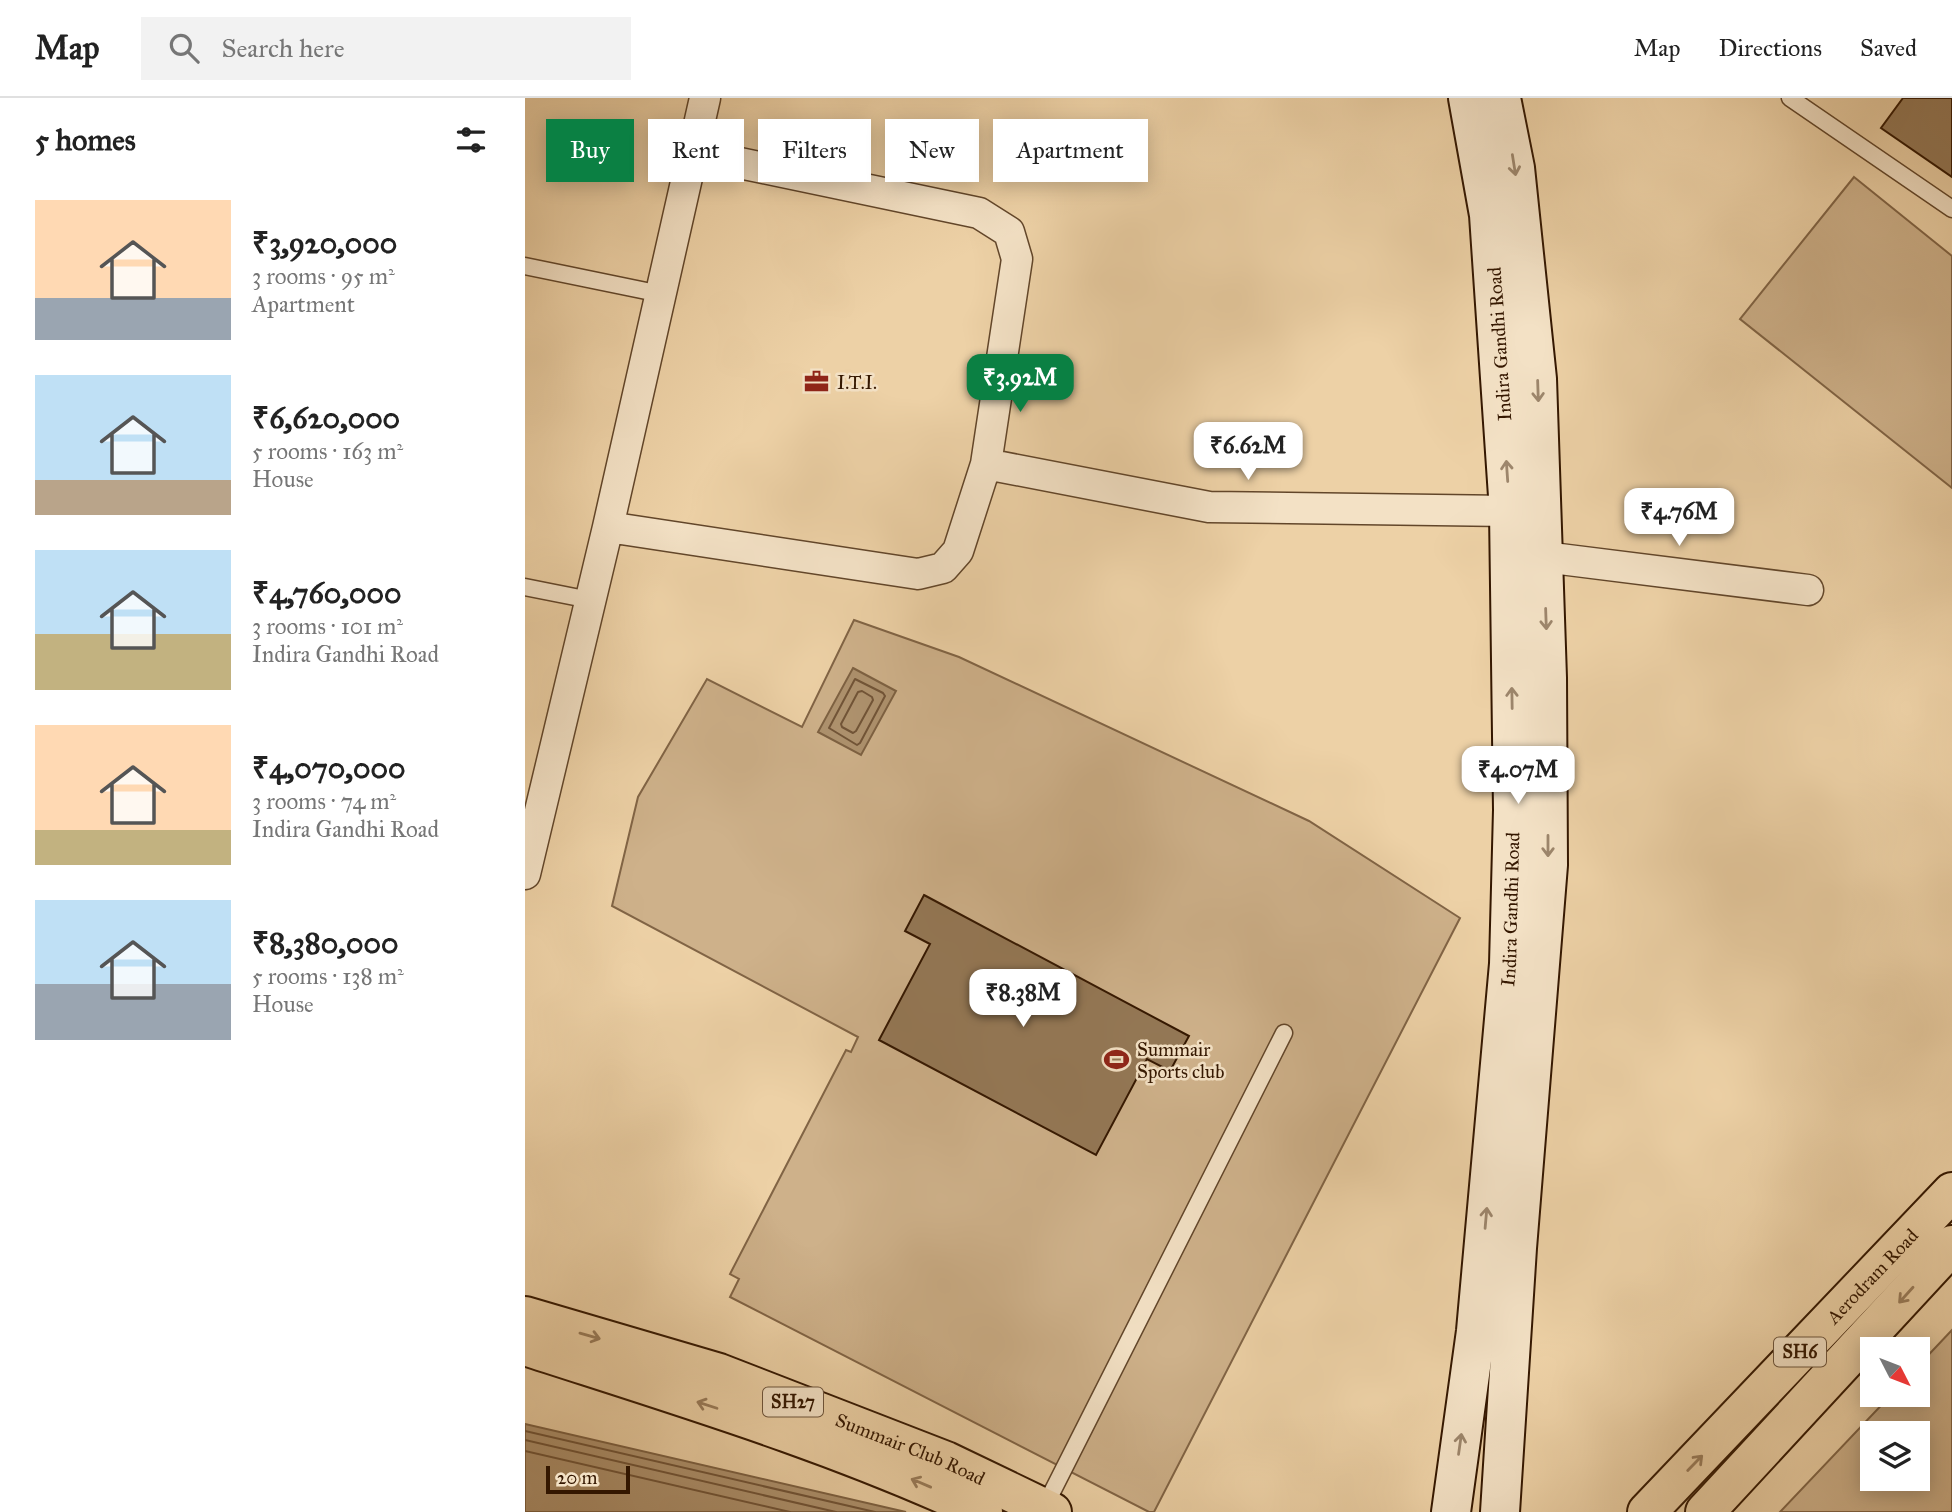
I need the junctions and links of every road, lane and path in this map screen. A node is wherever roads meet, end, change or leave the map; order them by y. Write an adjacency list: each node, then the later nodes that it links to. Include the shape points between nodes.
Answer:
1 (705, 98): 5 (street)
2 (1468, 98): 12 (main road, Indira Gandhi Road, one-way to 2, via 1491,228)
3 (1501, 98): 14 (main road, Indira Gandhi Road, one-way to 14, via 1515,168 1537,379)
4 (1790, 98): 8 (lane)
5 (700, 119)
6 (744, 164): 11 (street, via 979,213 1009,232 1017,259)
7 (686, 182): 10 (street)
8 (1952, 209)
9 (525, 265): 10 (lane)
10 (661, 294): 13 (street)
11 (986, 464): 12 (street, via 1209,507); 13 (street, via 958,551 943,568 918,574)
12 (1509, 511): 26 (main road, Indira Gandhi Road, one-way to 12, via 1476,1331 1509,964 1513,810)
13 (608, 527): 17 (street)
14 (1544, 557): 16 (street); 27 (main road, Indira Gandhi Road, one-way to 27, via 1548,865)
15 (525, 587): 17 (lane)
16 (1808, 590)
17 (590, 600): 18 (street)
18 (525, 874)
19 (1284, 1033): 24 (lane)
20 (1952, 1192): 28 (main road, Aerodram Road / SH6, one-way to 20)
21 (1952, 1245): 29 (main road, Aerodram Road / SH6, one-way to 29)
22 (525, 1317): 24 (main road, Summair Club Road / SH27, one-way to 24, via 719,1374 946,1461)
23 (525, 1346): 25 (main road, Summair Club Road / SH27, one-way to 23, via 920,1483 723,1410)
24 (1048, 1510)
25 (983, 1512)
26 (1451, 1512)
27 (1500, 1512)
28 (1647, 1512)
29 (1705, 1512)

